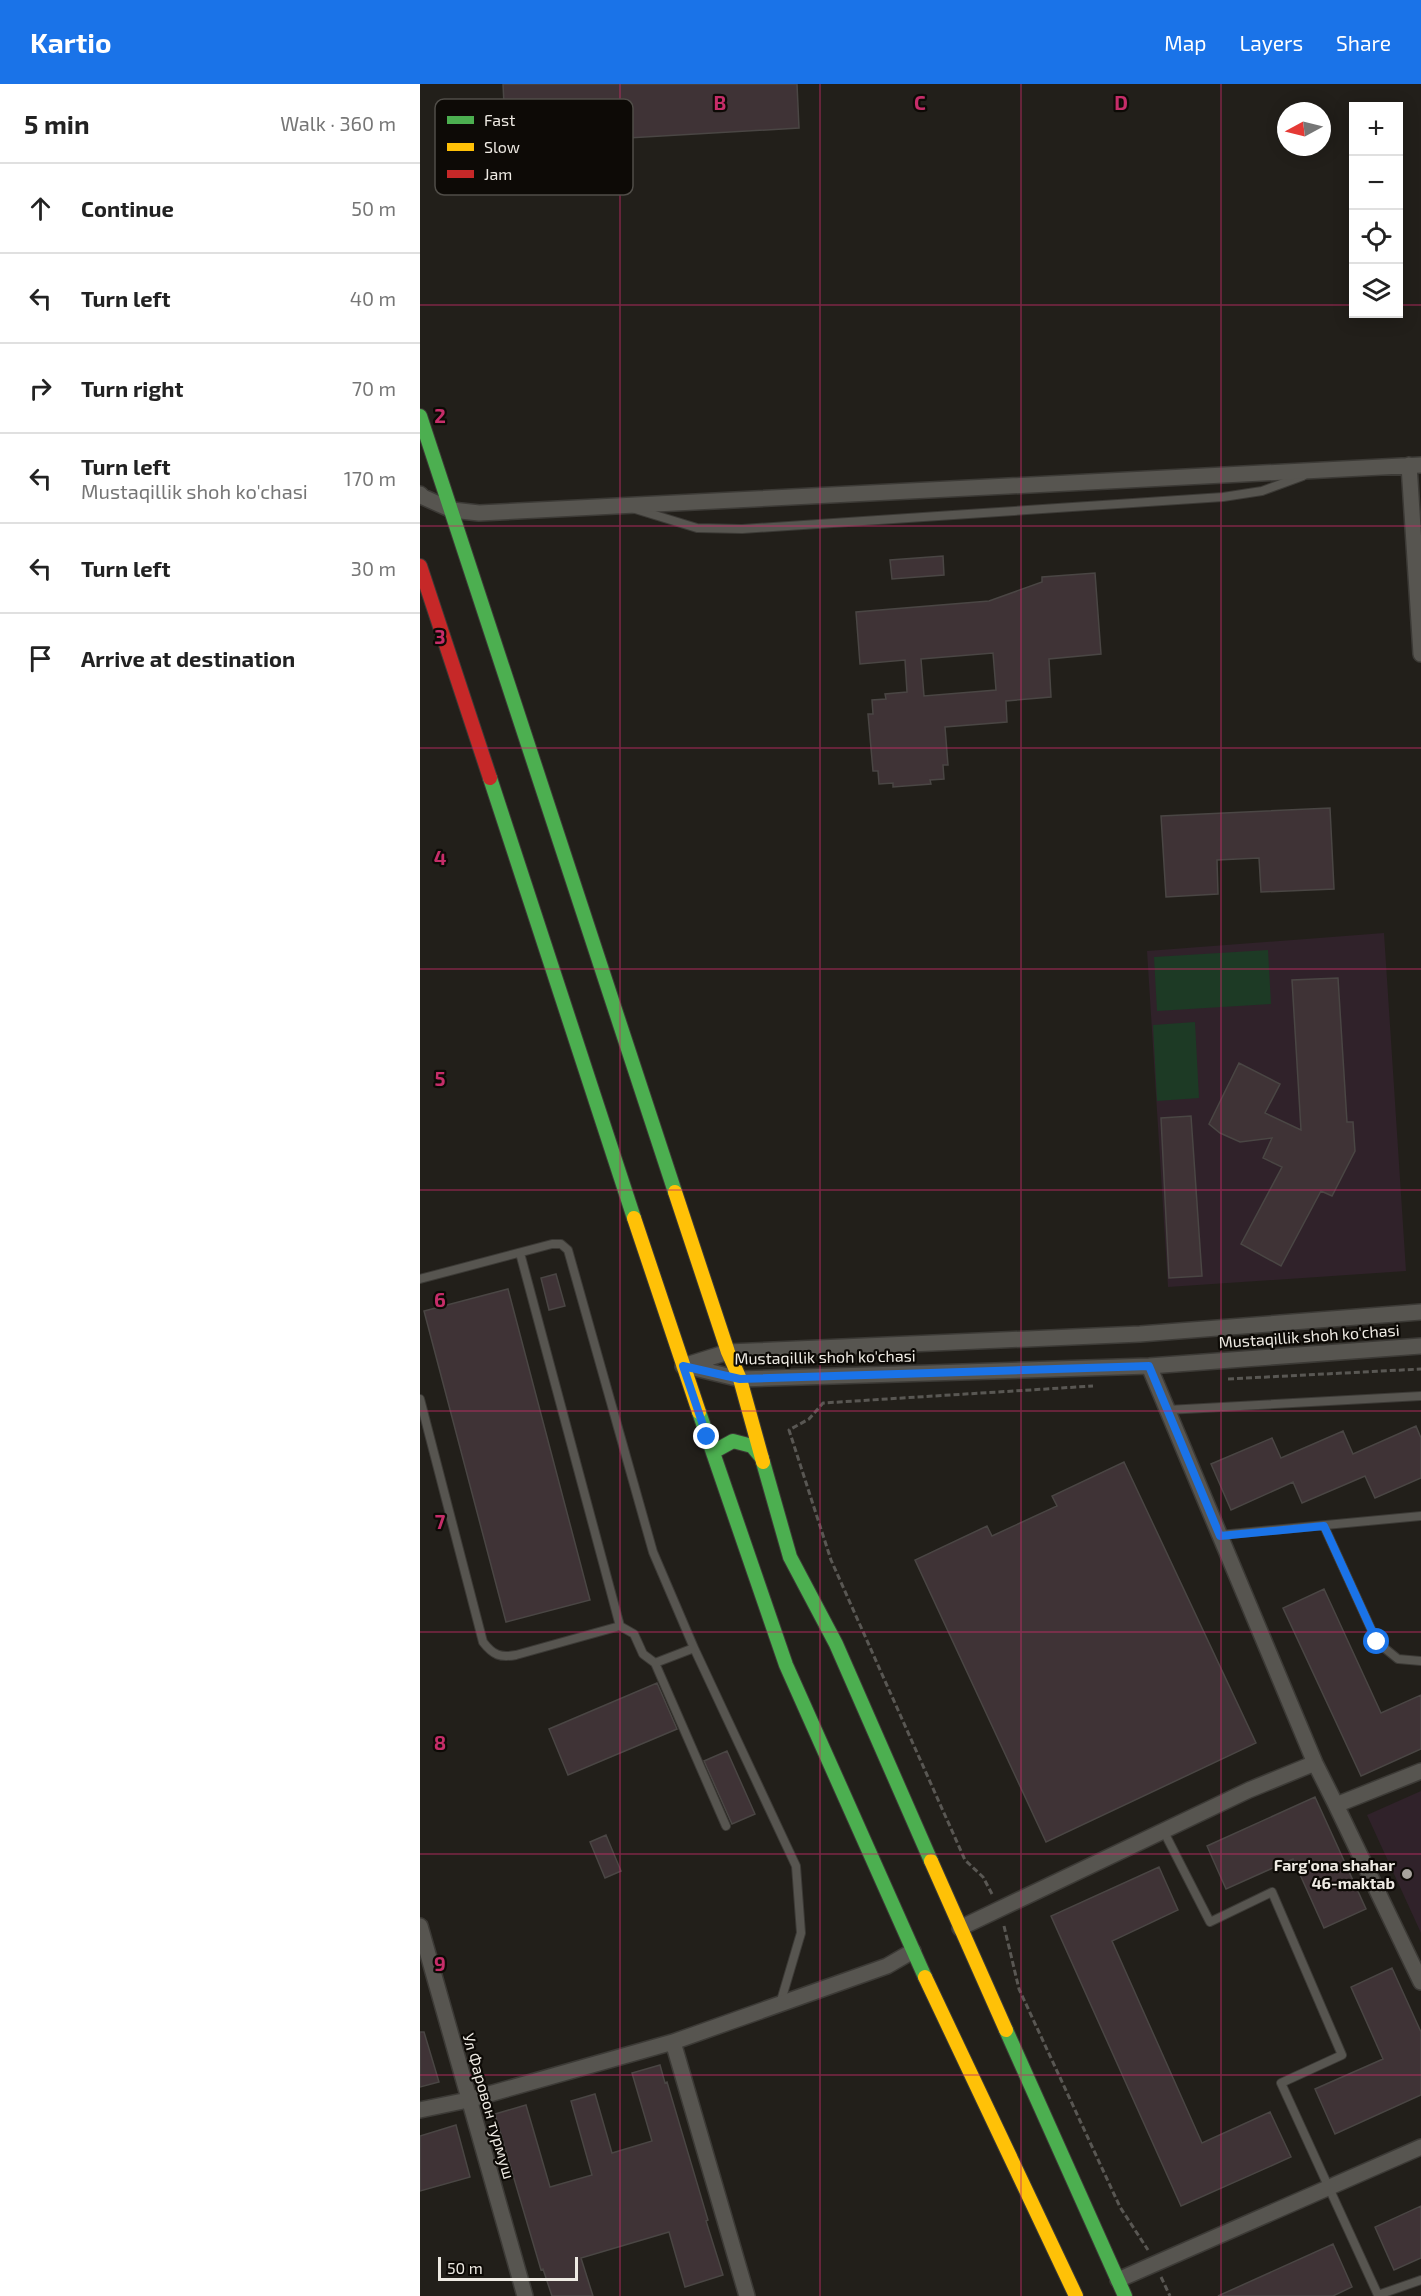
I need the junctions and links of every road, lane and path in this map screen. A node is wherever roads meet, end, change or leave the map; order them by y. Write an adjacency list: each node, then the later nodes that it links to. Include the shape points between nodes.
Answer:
1 (420, 416): 6 (street)
2 (1415, 465): 3 (street); 8 (street)
3 (1322, 469): 5 (street); 5 (lane, via 1262,491 1223,497 742,529 697,528)
4 (420, 494): 6 (street)
5 (622, 505): 6 (street, via 479,513)
6 (452, 510): 13 (street)
7 (420, 566): 14 (street)
8 (1421, 654)
9 (520, 1253): 10 (lane); 28 (lane); 29 (lane, via 552,1244 561,1244 568,1250 653,1552)
10 (420, 1279)
11 (1421, 1312): 13 (street, Mustaqillik shoh ko'chasi, via 1140,1334)
12 (1421, 1346): 15 (street, Mustaqillik shoh ko'chasi)
13 (728, 1352): 14 (street, Mustaqillik shoh ko'chasi); 17 (street)
14 (683, 1366): 17 (street, Mustaqillik shoh ko'chasi); 23 (street)
15 (1149, 1366): 17 (street, Mustaqillik shoh ko'chasi); 22 (street)
16 (1421, 1369): 18 (path)
17 (740, 1379): 24 (street)
18 (1225, 1379)
19 (1096, 1386): 37 (path, via 823,1403 808,1419 789,1430 831,1560 965,1860 983,1877)
20 (1421, 1396): 22 (lane)
21 (420, 1399): 28 (lane, via 483,1642 492,1653 503,1657 516,1655)
22 (1167, 1410): 27 (street)
23 (713, 1452): 24 (street, via 734,1441 752,1446); 40 (street, via 786,1665)
24 (762, 1458): 39 (street, via 790,1557 836,1644)
25 (1421, 1516): 26 (lane)
26 (1324, 1526): 27 (lane); 30 (lane, via 1377,1642 1398,1659)
27 (1220, 1536): 32 (street)
28 (620, 1626): 31 (lane, via 634,1634 643,1654)
29 (694, 1648): 31 (lane); 42 (lane, via 796,1866 801,1933)
30 (1421, 1660)
31 (655, 1663): 35 (lane)
32 (1315, 1763): 34 (street); 36 (street)
33 (1421, 1771): 34 (street)
34 (1336, 1805): 41 (street)
35 (726, 1826)
36 (1163, 1830): 37 (street); 47 (lane, via 1210,1922 1272,1892 1342,2055 1281,2083)
37 (999, 1907): 39 (street); 48 (path, via 1019,1989 1120,2206)
38 (420, 1926): 44 (street, Ул Фаровон турмуш)
39 (960, 1928): 49 (street)
40 (913, 1951): 42 (street, via 886,1966); 53 (street)
41 (1421, 1982)
42 (780, 2004): 43 (street)
43 (673, 2042): 44 (street); 52 (street)
44 (468, 2100): 45 (street); 51 (street, Ул Фаровон турмуш)
45 (420, 2110)
46 (1421, 2147): 47 (street)
47 (1330, 2187): 48 (street); 50 (lane, via 1378,2295)
48 (1155, 2264): 49 (street); 55 (path)
49 (1118, 2280): 54 (street)
50 (1421, 2280)
51 (525, 2296)
52 (747, 2296)
53 (1076, 2296)
54 (1125, 2296)
55 (1170, 2296)

